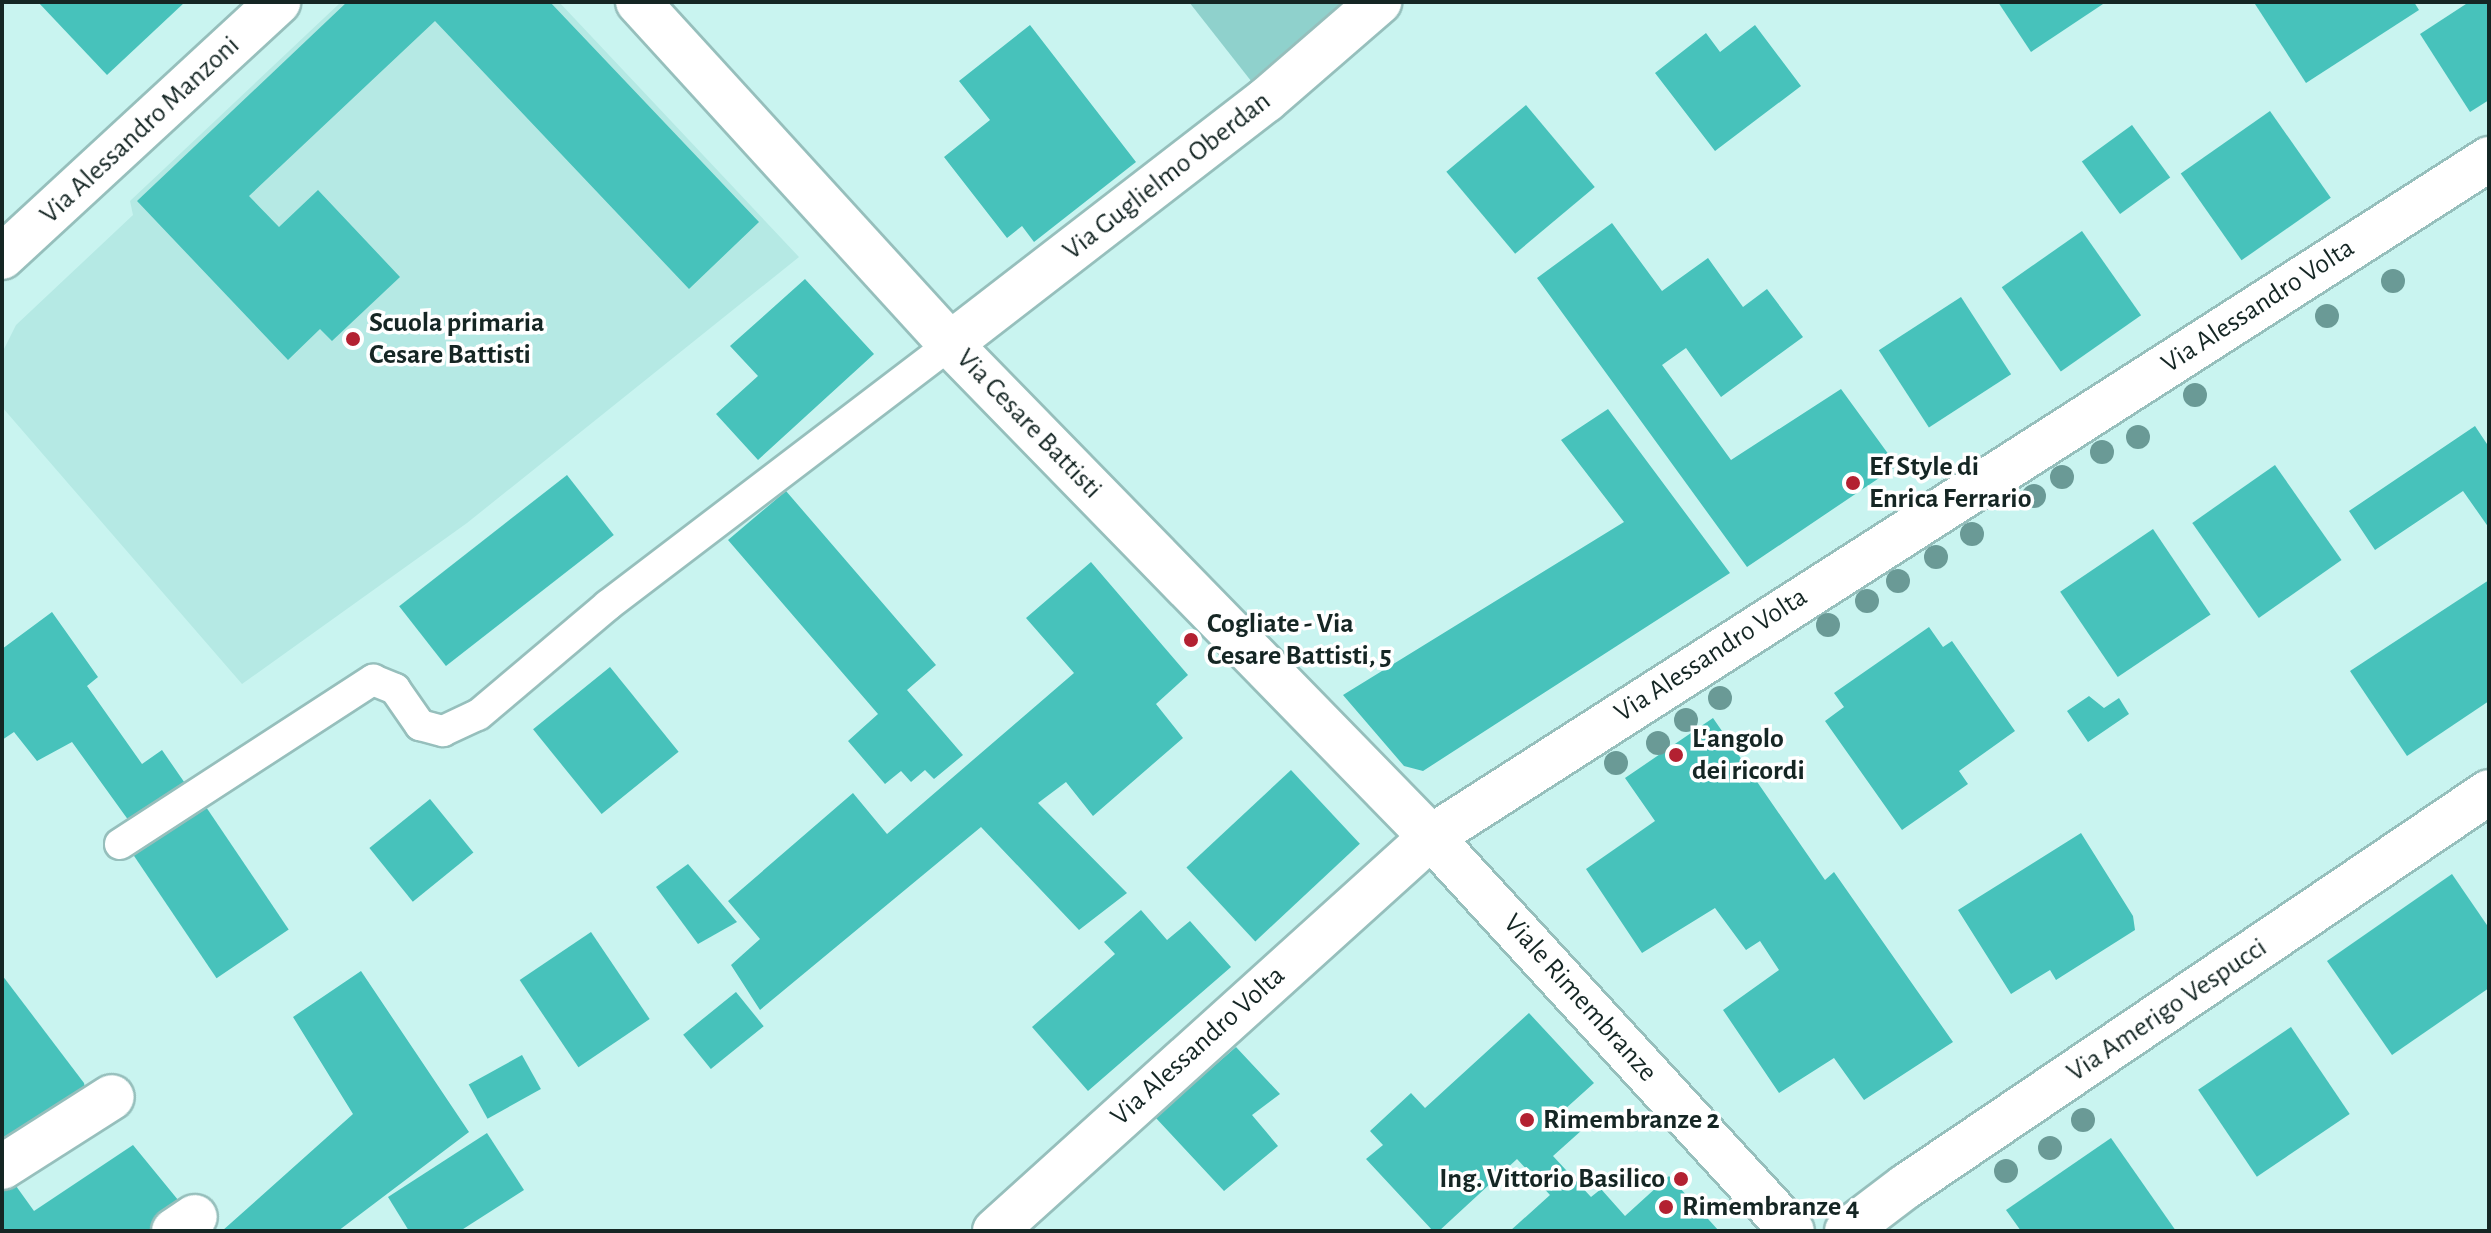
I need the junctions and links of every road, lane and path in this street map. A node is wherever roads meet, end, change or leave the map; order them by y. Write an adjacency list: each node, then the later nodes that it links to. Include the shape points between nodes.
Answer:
1 (278, 2): 5 (street, Via Alessandro Manzoni)
2 (638, 2): 6 (street, Via Cesare Battisti)
3 (1379, 2): 6 (street, Via Guglielmo Oberdan, via 1266,100)
4 (2489, 159): 8 (street, Via Alessandro Volta)
5 (2, 257)
6 (950, 344): 8 (street, Via Cesare Battisti); 9 (lane, via 608,605 478,715 443,731 420,725 395,689 373,680)
7 (2489, 792): 14 (street, Via Amerigo Vespucci)
8 (1431, 837): 12 (street, Via Alessandro Volta); 13 (street, Viale Rimembranze)
9 (120, 844)
10 (112, 1097): 11 (street)
11 (2, 1167)
12 (995, 1231)
13 (1792, 1231)
14 (1847, 1231)

